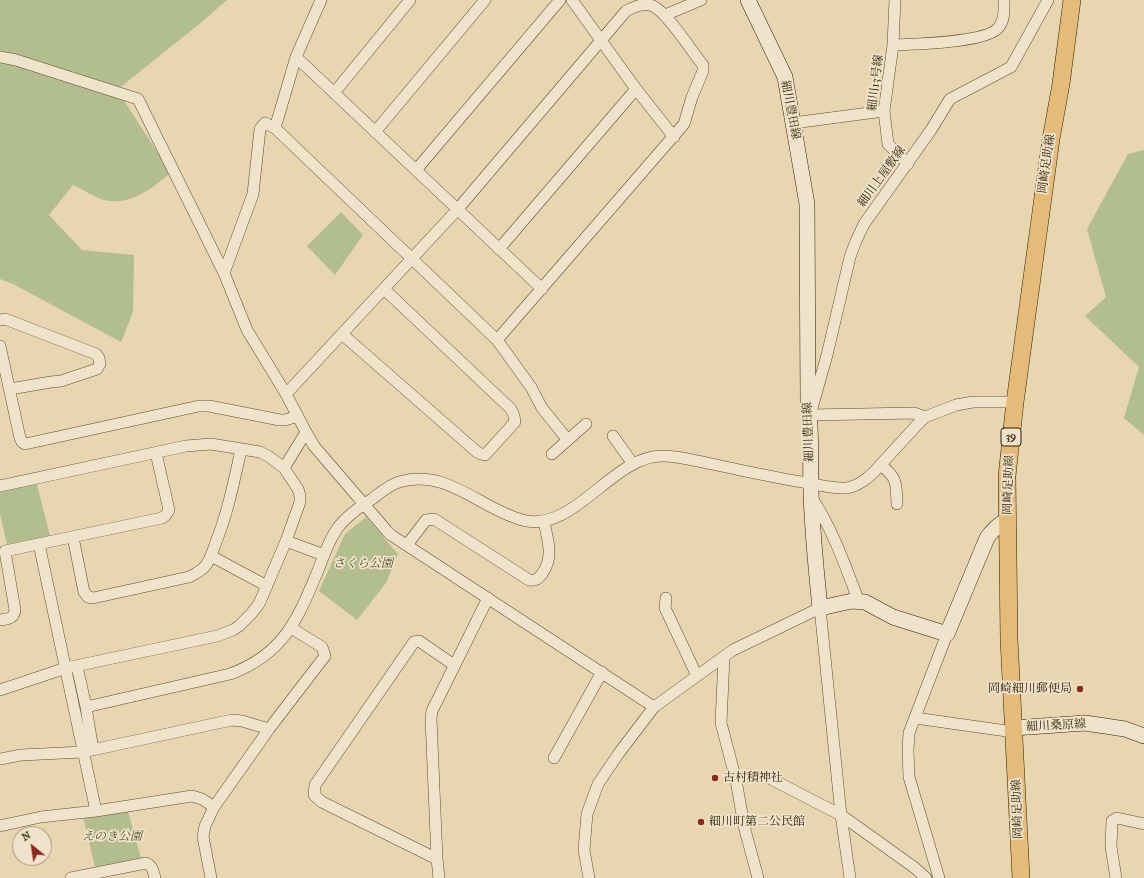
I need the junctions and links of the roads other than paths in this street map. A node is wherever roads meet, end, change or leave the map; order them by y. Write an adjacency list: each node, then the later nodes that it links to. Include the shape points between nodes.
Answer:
1 (321, 0): 16 (street)
2 (410, 0): 18 (street)
3 (485, 0): 22 (street)
4 (560, 0): 25 (street)
5 (572, 0): 13 (street)
6 (701, 0): 12 (street)
7 (748, 0): 20 (main road, 細川豊田線, via 784,77)
8 (895, 0): 14 (street, 細川13号線)
9 (1004, 0): 14 (street, via 1004,17 991,34 946,43)
10 (1048, 0): 24 (street, 細川上屋敷線, via 1011,67 950,99)
11 (1072, 0): 38 (main road, 岡崎足助線 / 39, via 1061,84 1050,139)
12 (665, 15): 13 (street, via 652,5 641,4 626,11); 23 (street, via 703,65 702,75 684,124)
13 (601, 41): 17 (street); 26 (street)
14 (894, 45): 19 (street, 細川13号線)
15 (0, 57): 29 (street, via 138,99)
16 (296, 57): 18 (street); 21 (street)
17 (636, 89): 23 (street); 27 (street)
18 (334, 93): 22 (street)
19 (884, 111): 20 (street); 24 (street, 細川13号線, via 888,144)
20 (794, 123): 39 (main road, 細川豊田線, via 807,204)
21 (275, 128): 28 (street); 29 (street, via 265,123 260,129 253,194)
22 (375, 132): 25 (street)
23 (674, 137): 31 (street)
24 (908, 164): 39 (street, 細川上屋敷線, via 864,224 856,241)
25 (416, 170): 26 (street)
26 (457, 210): 27 (street); 28 (street)
27 (499, 249): 31 (street)
28 (412, 259): 30 (street); 34 (street)
29 (224, 273): 37 (street, via 247,330)
30 (384, 289): 33 (street); 33 (street, via 511,409 515,422 485,455 477,452)
31 (542, 289): 34 (street)
32 (0, 320): 36 (street, via 96,354 100,364 97,369 61,381)
33 (342, 334): 37 (street)
34 (497, 340): 45 (street, via 531,387 542,408)
35 (0, 346): 36 (street)
36 (10, 389): 40 (street, via 20,438 26,444 199,406 280,420)
37 (286, 394): 40 (street)
38 (1015, 402): 41 (street, via 973,402 956,405); 56 (main road, 岡崎足助線 / 39, via 1007,476)
39 (810, 415): 41 (street, via 914,413); 53 (main road, 細川豊田線)
40 (298, 416): 43 (street)
41 (925, 417): 50 (street)
42 (586, 424): 45 (street)
43 (306, 432): 51 (street); 54 (street, via 314,446)
44 (613, 436): 49 (street)
45 (567, 439): 48 (street)
46 (240, 450): 47 (street, via 203,444); 51 (street, via 260,452); 64 (street, via 224,523)
47 (156, 453): 52 (street); 58 (street, via 169,510 166,515)
48 (552, 454)
49 (633, 464): 53 (street, via 650,456 676,456); 57 (street, via 568,511)
50 (881, 466): 53 (street, via 867,479 846,488); 55 (street, via 894,476)
51 (284, 468): 59 (street, via 300,496)
52 (0, 486)
53 (811, 490): 68 (street, via 840,552); 69 (main road, 細川豊田線)
54 (364, 504): 57 (street, via 397,483 410,480 437,480 501,512 521,519); 61 (street, via 387,531); 63 (street, via 336,529)
55 (897, 504)
56 (1008, 519): 72 (main road, via 999,523 987,538); 83 (main road, 岡崎足助線 / 39, via 1009,639)
57 (544, 522): 61 (street, via 549,560 538,579 534,581 434,519 426,520)
58 (73, 537): 60 (street); 64 (street, via 84,592 93,598 189,577 202,570)
59 (286, 541): 63 (street); 65 (street)
60 (39, 544): 62 (street); 75 (street)
61 (407, 545): 66 (street)
62 (2, 552): 70 (street, via 15,615 7,620)
63 (324, 555): 71 (street)
64 (211, 556): 65 (street)
65 (267, 586): 75 (street, via 252,614 239,626 226,633)
66 (488, 598): 74 (street); 76 (street)
67 (666, 598): 77 (street, via 665,608)
68 (859, 602): 69 (main road, via 852,601); 72 (main road, via 865,602 893,617)
69 (820, 608): 73 (street, via 733,650); 91 (street)
70 (0, 620)
71 (291, 628): 79 (street, via 271,652 242,670); 82 (street, via 322,647 325,656)
72 (947, 634): 81 (street)
73 (724, 657): 77 (street); 100 (street, via 720,723)
74 (454, 665): 94 (street, via 432,711 431,719); 94 (street, via 419,641 414,642 319,778 314,789 314,795 322,802)
75 (71, 667): 78 (street); 79 (street); 85 (street)
76 (602, 672): 80 (street); 86 (street)
77 (697, 676): 80 (street)
78 (0, 690)
79 (86, 707): 85 (street)
80 (654, 707): 99 (street, via 598,784 587,814 584,850)
81 (915, 718): 83 (street); 103 (street, via 908,740 909,777)
82 (269, 729): 85 (street, via 232,720); 89 (street)
83 (1014, 730): 84 (main road, 細川桑原線, via 1085,723 1125,729); 104 (main road, 岡崎足助線 / 39)
84 (1144, 736)
85 (88, 751): 87 (street, via 21,755); 90 (street)
86 (554, 758)
87 (0, 759)
88 (771, 779): 91 (street)
89 (214, 807): 90 (street, via 192,796); 97 (street, via 203,837)
90 (96, 811): 93 (street, via 41,817)
91 (841, 815): 101 (street); 102 (street)
92 (1144, 824): 105 (street, via 1117,818 1112,821 1111,847)
93 (0, 826)
94 (437, 859): 98 (street)
95 (71, 878): 96 (street, via 146,863 153,869)
96 (155, 878)
97 (211, 878)
98 (439, 878)
99 (589, 878)
100 (758, 878)
101 (850, 878)
102 (926, 878)
103 (939, 878)
104 (1021, 878)
105 (1116, 878)

